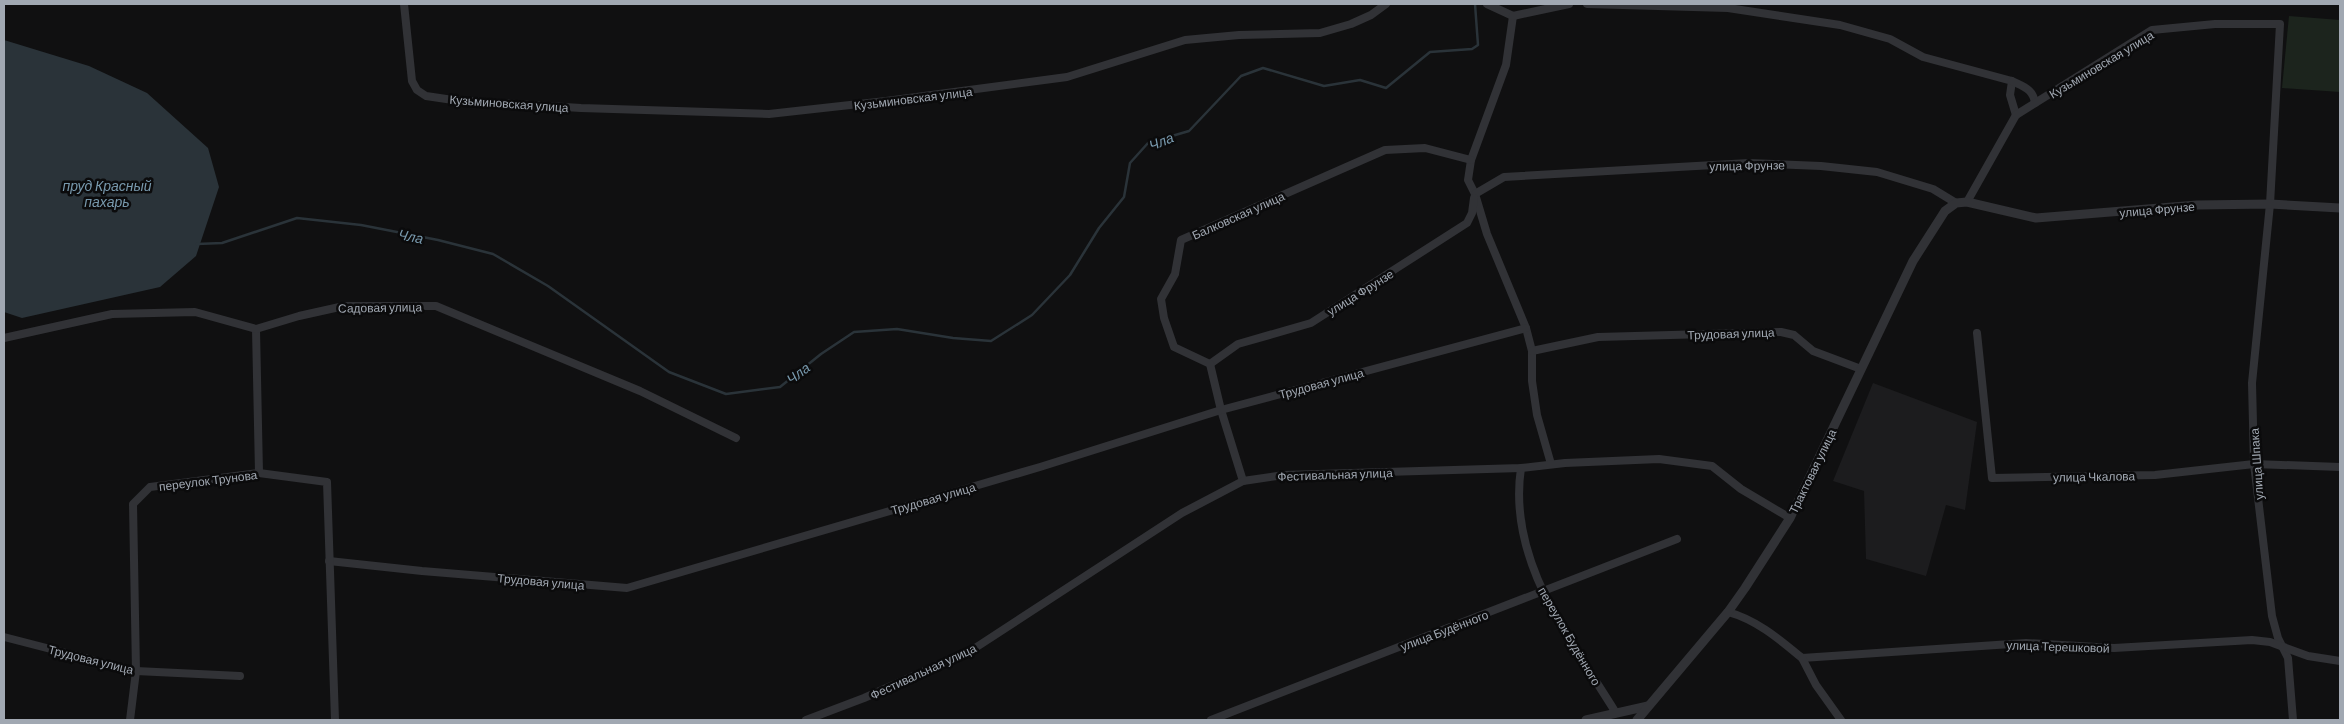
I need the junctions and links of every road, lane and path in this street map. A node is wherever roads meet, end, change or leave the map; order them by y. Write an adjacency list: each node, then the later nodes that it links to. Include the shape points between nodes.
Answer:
1 (404, 4): 2 (street, Кузьминовская улица, via 412,81 426,96 581,108 769,114 1067,77 1185,40 1320,33 1351,24)
2 (1386, 4)
3 (1487, 4): 6 (street)
4 (1569, 4): 6 (street)
5 (1587, 4): 8 (street, via 1728,8 1840,24 1890,39 1923,57)
6 (1513, 16): 11 (street, via 1506,65)
7 (2280, 24): 9 (street, Кузьминовская улица, via 2215,24 2152,30); 15 (street, улица Шпака)
8 (2012, 81): 9 (street, via 2034,94); 10 (street, via 2010,95)
9 (2034, 103): 10 (street, Кузьминовская улица)
10 (2016, 115): 13 (street, Кузьминовская улица)
11 (1471, 160): 12 (street, via 1468,180); 22 (street, Балковская улица, via 1425,148 1385,150 1181,240 1175,274 1161,299 1164,318 1174,347)
12 (1474, 194): 14 (street, улица Фрунзе, via 1504,177 1749,163 1877,172 1933,189); 17 (street); 22 (street, улица Фрунзе, via 1472,213 1467,223 1408,262 1311,323 1238,344)
13 (1967, 202): 14 (street, улица Фрунзе); 15 (street, улица Фрунзе, via 2036,218 2197,205)
14 (1956, 203): 23 (street, Трактовая улица, via 1945,211 1913,261)
15 (2270, 204): 16 (street, улица Фрунзе); 27 (street, улица Шпака, via 2252,383)
16 (2340, 208)
17 (1526, 328): 21 (street); 24 (street, Трудовая улица)
18 (256, 329): 20 (street, via 195,312 112,314); 25 (street, Садовая улица, via 344,306 436,306 640,391); 30 (street)
19 (1977, 333): 27 (street, улица Чкалова, via 1992,478 2154,475)
20 (4, 338)
21 (1532, 351): 23 (street, Трудовая улица, via 1598,337 1781,332 1794,335 1813,351); 26 (street, via 1537,414)
22 (1210, 364): 24 (street)
23 (1861, 369): 32 (street, Трактовая улица)
24 (1221, 410): 31 (street); 34 (street, Трудовая улица, via 1030,470 627,588)
25 (736, 438)
26 (1551, 464): 29 (street, Фестивальная улица); 32 (street, Фестивальная улица, via 1659,459 1712,466 1741,489)
27 (2254, 464): 28 (street, улица Чкалова); 38 (street, улица Шпака, via 2272,616)
28 (2340, 467)
29 (1521, 468): 31 (street, Фестивальная улица, via 1284,475); 35 (street, переулок Будённого, via 1520,526)
30 (260, 473): 34 (street, переулок Трунова, via 327,482); 41 (street, переулок Трунова, via 150,486 133,504)
31 (1243, 481): 47 (street, Фестивальная улица, via 1182,513 972,650)
32 (1790, 518): 36 (street, Трактовая улица)
33 (1677, 539): 35 (street, улица Будённого)
34 (329, 561): 46 (street, переулок Трунова)
35 (1542, 592): 44 (street, переулок Будённого); 48 (street, улица Будённого)
36 (1728, 612): 39 (street, via 1746,617); 43 (street, Трактовая улица)
37 (4, 637): 41 (street, Трудовая улица)
38 (2282, 648): 39 (street, улица Терешковой, via 2270,642 2252,640 2114,648 2026,643); 40 (street, улица Терешковой); 52 (street, улица Шпака, via 2288,658)
39 (1802, 658): 51 (street, via 1816,685)
40 (2340, 661)
41 (136, 671): 42 (street, Трудовая улица); 45 (street, переулок Трунова)
42 (240, 676)
43 (1648, 706): 44 (street); 50 (street, Трактовая улица)
44 (1616, 713): 49 (street)
45 (130, 720)
46 (336, 720)
47 (806, 720)
48 (1211, 720)
49 (1586, 720)
50 (1637, 720)
51 (1841, 720)
52 (2293, 720)

